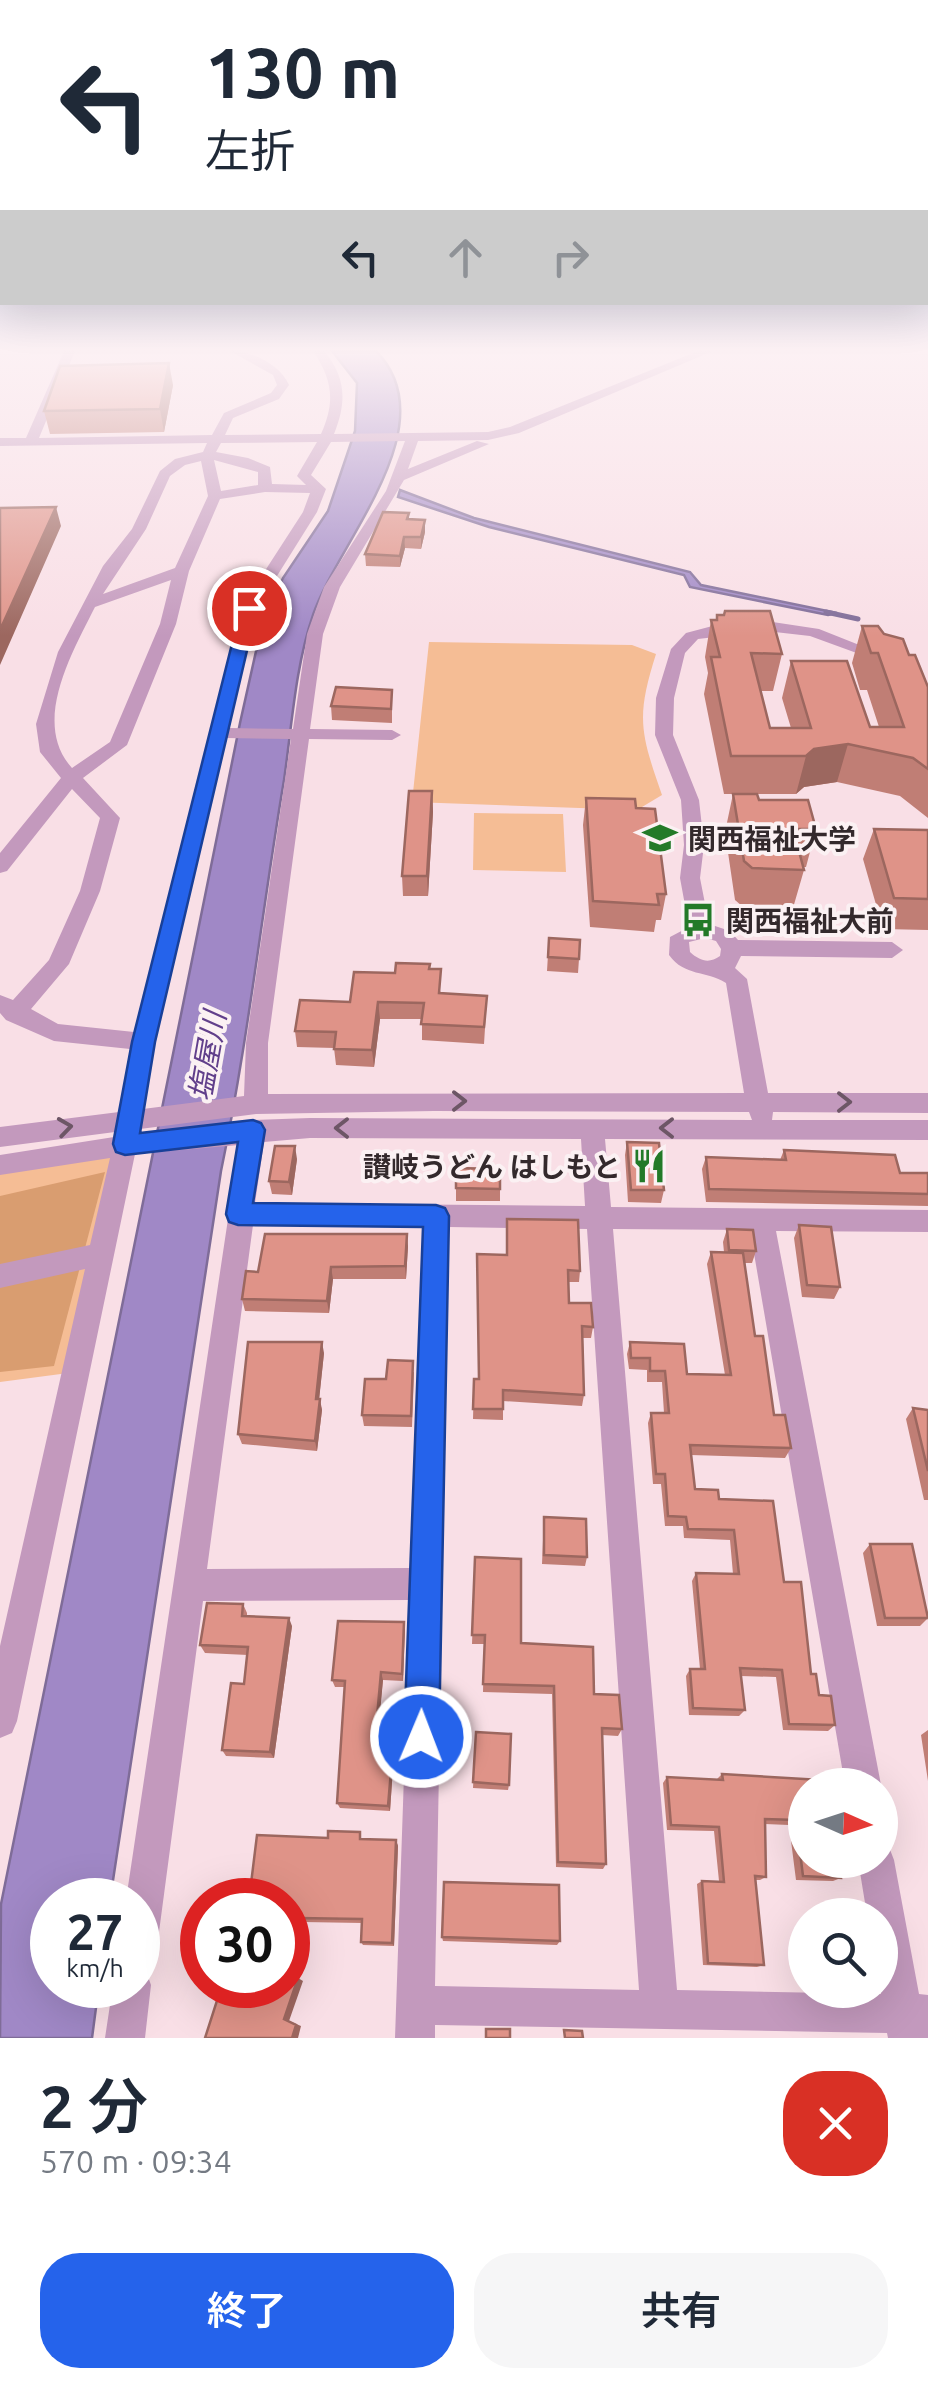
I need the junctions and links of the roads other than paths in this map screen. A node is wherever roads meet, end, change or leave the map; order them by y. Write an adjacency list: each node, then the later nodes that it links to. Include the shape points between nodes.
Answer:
1 (212, 446): 5 (street)
2 (323, 446): 8 (street, via 304,476)
3 (406, 446): 6 (street)
4 (477, 446): 6 (street)
5 (207, 457): 7 (street, via 249,460 265,470); 9 (street); 11 (street, via 168,469)
6 (396, 478): 14 (street, via 324,608 309,660)
7 (265, 488): 8 (street); 9 (street)
8 (319, 488): 13 (street, via 249,608)
9 (215, 496): 10 (street)
10 (180, 571): 11 (street); 16 (street, via 168,624 130,723 118,745)
11 (90, 604): 16 (street, via 55,681 44,726 46,749)
12 (900, 668): 18 (street, via 813,632 766,626 692,636 677,652 664,734 690,800 690,878)
13 (219, 733): 14 (street); 22 (street)
14 (303, 734): 15 (street); 25 (street, via 257,1043)
15 (392, 736)
16 (72, 777): 17 (street); 21 (street, via 110,818 90,891 58,964)
17 (0, 866)
18 (700, 930): 20 (street, via 723,936); 20 (street, via 678,942 680,955 693,966)
19 (892, 950): 20 (street)
20 (726, 958): 23 (street, via 736,979)
21 (7, 1008): 22 (street, via 54,1032)
22 (143, 1042): 29 (street)
23 (759, 1102): 24 (street, one-way to 24); 25 (street, one-way to 23); 27 (street)
24 (928, 1103)
25 (254, 1117): 26 (street, one-way to 25); 29 (street); 32 (street)
26 (592, 1128): 27 (street, one-way to 26); 34 (street)
27 (764, 1129): 28 (street)
28 (928, 1130)
29 (128, 1131): 30 (street, one-way to 29); 31 (street); 37 (street)
30 (0, 1137)
31 (0, 1165)
32 (238, 1214): 33 (street); 40 (street)
33 (436, 1216): 34 (street); 39 (street)
34 (601, 1218): 35 (street); 45 (street)
35 (761, 1219): 36 (street); 42 (street)
36 (927, 1225)
37 (101, 1254): 38 (street); 41 (street)
38 (0, 1276)
39 (424, 1584): 40 (street); 47 (street)
40 (188, 1585): 43 (street)
41 (0, 1721)
42 (860, 1768)
43 (148, 1878)
44 (880, 1878): 48 (street)
45 (659, 2006): 47 (street); 48 (street)
46 (129, 2008): 49 (street)
47 (416, 2021)
48 (913, 2022)
49 (125, 2038)

